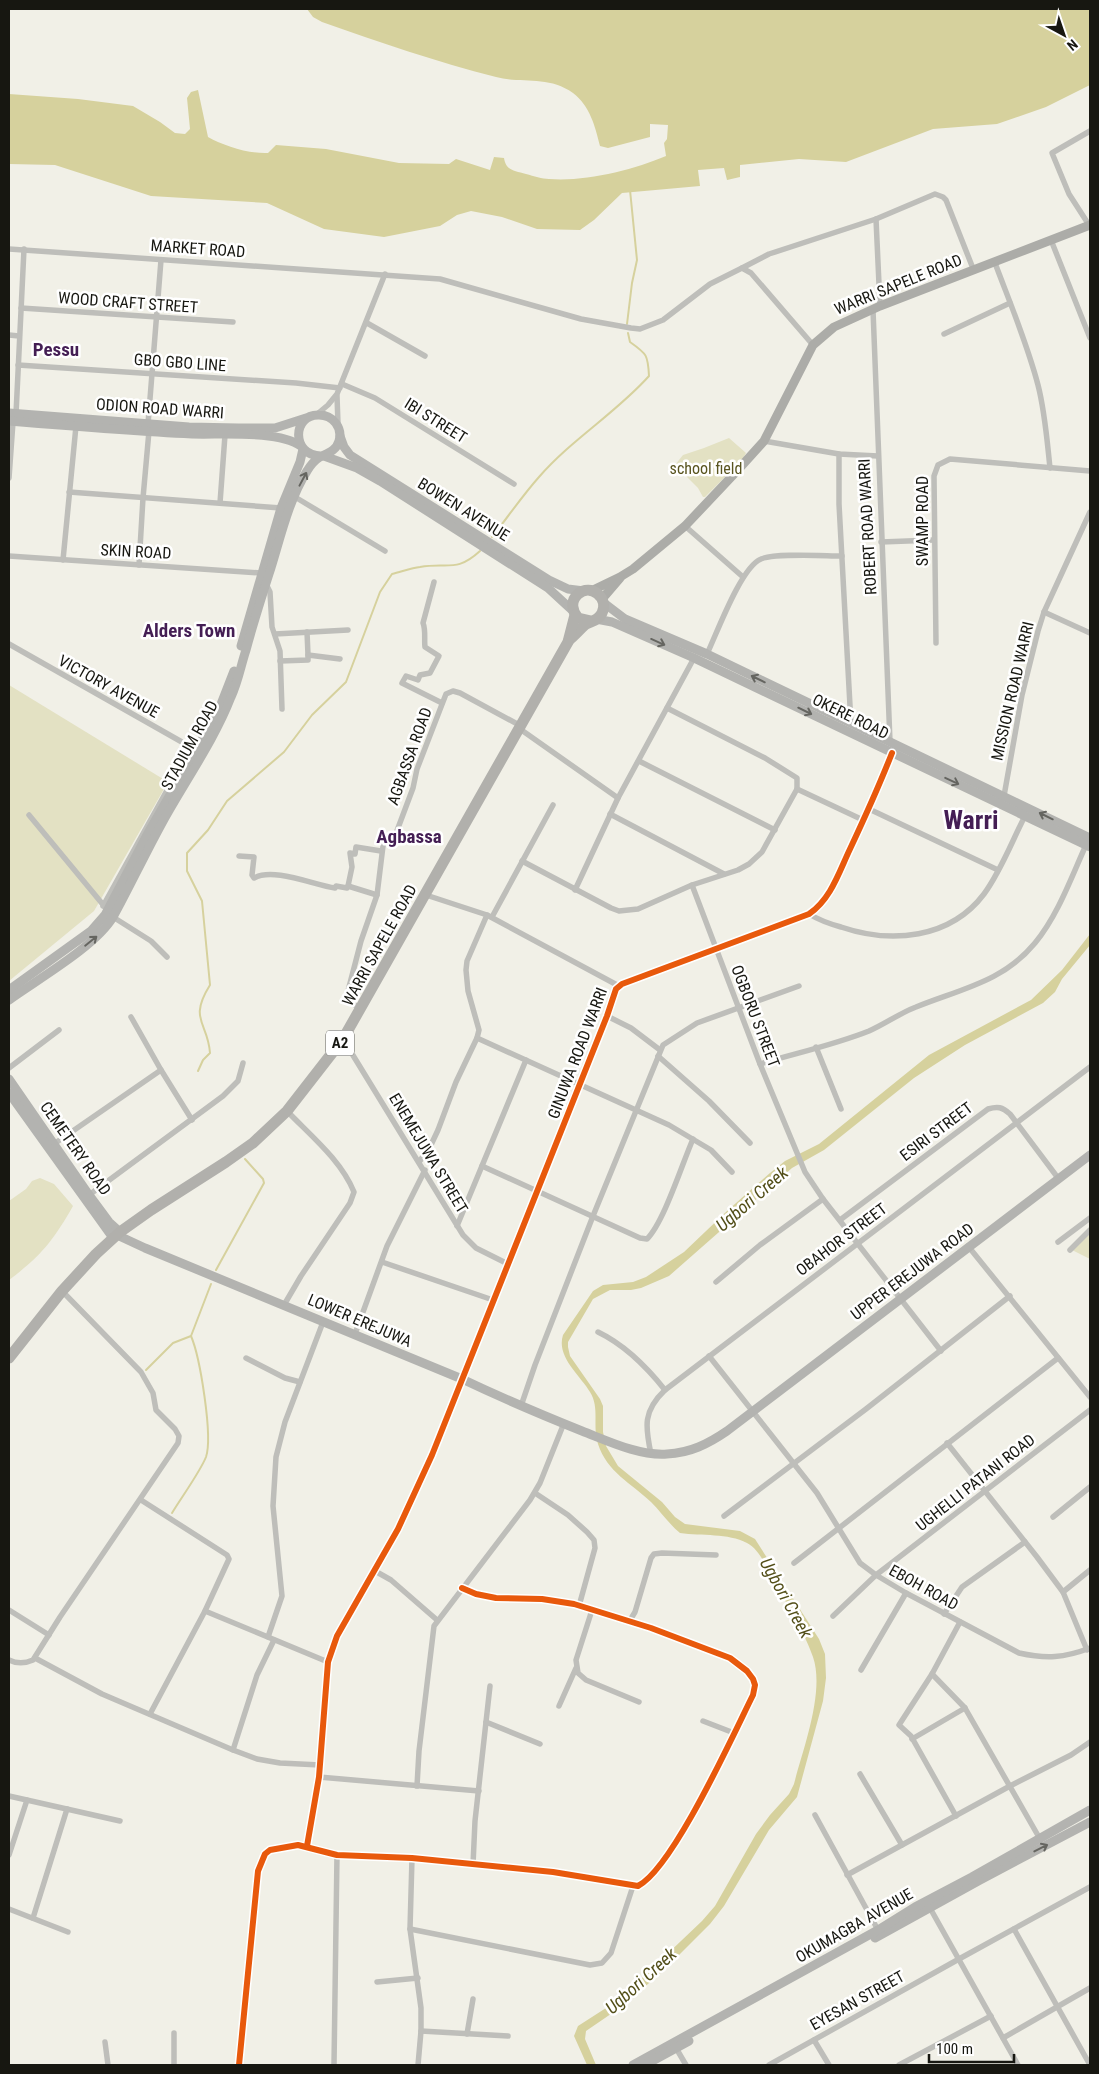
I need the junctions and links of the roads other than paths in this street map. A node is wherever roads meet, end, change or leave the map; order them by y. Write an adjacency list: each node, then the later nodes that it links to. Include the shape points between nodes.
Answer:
1 (1090, 131): 3 (street, via 1052,153 1069,194)
2 (876, 219): 9 (street, MARKET ROAD, via 769,254); 10 (street, MARKET ROAD, via 939,194 946,200); 14 (street, ROBERT ROAD WARRI)
3 (1090, 225): 4 (main road, WARRI SAPELE ROAD)
4 (1051, 240): 8 (main road, WARRI SAPELE ROAD); 21 (street)
5 (9, 249): 6 (street, MARKET ROAD)
6 (24, 249): 7 (street, MARKET ROAD); 13 (street)
7 (161, 260): 11 (street, MARKET ROAD); 15 (street)
8 (994, 263): 10 (main road, WARRI SAPELE ROAD); 12 (street)
9 (742, 268): 11 (street, MARKET ROAD, via 710,284 663,320 640,329 582,319 440,279); 22 (street, via 751,273)
10 (974, 271): 14 (main road, WARRI SAPELE ROAD)
11 (385, 274): 17 (street)
12 (1010, 303): 18 (street); 38 (street, via 1038,384)
13 (21, 308): 15 (street, WOOD CRAFT STREET); 20 (street)
14 (876, 308): 22 (main road, WARRI SAPELE ROAD, via 838,325); 37 (street, ROBERT ROAD WARRI)
15 (156, 318): 16 (street, WOOD CRAFT STREET); 25 (street)
16 (233, 322)
17 (367, 324): 23 (street); 26 (street)
18 (944, 334)
19 (9, 335): 20 (street)
20 (19, 336): 24 (street)
21 (1090, 338)
22 (813, 345): 33 (main road, WARRI SAPELE ROAD)
23 (425, 356)
24 (18, 365): 25 (street, GBO GBO LINE); 28 (street)
25 (153, 374): 26 (street, GBO GBO LINE); 30 (street)
26 (340, 389): 27 (street, via 328,405); 31 (street); 41 (street, IBI STREET, via 375,398)
27 (312, 416): 30 (main road, ODION ROAD WARRI, via 275,428); 31 (main road, via 329,417); 34 (main road, via 302,423 299,430)
28 (12, 418): 29 (main road, ODION ROAD WARRI); 30 (main road, ODION ROAD WARRI); 40 (street)
29 (76, 426): 30 (main road, ODION ROAD WARRI); 42 (street)
30 (149, 428): 32 (main road, ODION ROAD WARRI); 44 (street)
31 (339, 431): 36 (main road, via 339,441 334,450); 61 (main road, BOWEN AVENUE, via 350,455 549,580 568,589)
32 (225, 435): 34 (main road, ODION ROAD WARRI, via 274,436); 45 (street)
33 (764, 441): 35 (street); 48 (main road, WARRI SAPELE ROAD)
34 (302, 447): 36 (main road, via 311,455); 46 (main road, STADIUM ROAD, via 300,462)
35 (839, 454): 37 (street); 53 (street)
36 (323, 456): 43 (main road, STADIUM ROAD, one-way to 36, via 309,469); 64 (main road, BOWEN AVENUE, via 357,468 380,482 548,588)
37 (878, 456): 50 (street, ROBERT ROAD WARRI)
38 (1050, 468): 39 (street, SWAMP ROAD); 49 (street, SWAMP ROAD, via 950,459 941,462 934,476)
39 (1090, 471)
40 (9, 478)
41 (514, 484)
42 (70, 492): 44 (street); 54 (street)
43 (295, 497): 51 (street); 60 (main road, STADIUM ROAD)
44 (143, 498): 45 (street); 55 (street)
45 (220, 503): 46 (street)
46 (281, 508): 56 (main road, STADIUM ROAD)
47 (1090, 512): 63 (street, MISSION ROAD WARRI)
48 (685, 526): 57 (main road, WARRI SAPELE ROAD); 58 (street)
49 (934, 540): 50 (street); 71 (street, SWAMP ROAD)
50 (881, 542): 83 (street, ROBERT ROAD WARRI)
51 (385, 552)
52 (9, 556): 54 (street, SKIN ROAD)
53 (842, 556): 58 (street, via 769,557 754,563); 81 (street)
54 (63, 560): 55 (street, SKIN ROAD)
55 (139, 565): 56 (street, SKIN ROAD)
56 (261, 573): 84 (main road, STADIUM ROAD, via 234,673 218,712)
57 (620, 577): 61 (main road); 62 (main road)
58 (743, 577): 73 (street)
59 (434, 582): 78 (street, via 423,623 424,638 425,648 439,656 430,673 420,675 418,680 406,676 402,683)
60 (266, 584): 69 (street, via 270,592); 108 (main road, STADIUM ROAD, via 224,713)
61 (588, 591): 62 (highway, via 598,594); 64 (highway, via 577,595)
62 (603, 601): 65 (highway, via 603,612); 73 (main road, OKERE ROAD, via 625,619)
63 (1044, 612): 68 (street); 88 (street, MISSION ROAD WARRI, via 1022,695)
64 (574, 613): 65 (highway, via 582,621); 70 (highway, WARRI SAPELE ROAD / A2)
65 (594, 620): 70 (highway, WARRI SAPELE ROAD / A2); 75 (main road, OKERE ROAD, one-way to 75, via 612,622)
66 (348, 630): 67 (street)
67 (307, 632): 69 (street); 74 (street)
68 (1090, 632)
69 (275, 634): 77 (street)
70 (568, 642): 82 (highway, WARRI SAPELE ROAD / A2)
71 (936, 643)
72 (9, 644): 84 (street, VICTORY AVENUE)
73 (707, 654): 81 (main road, OKERE ROAD, one-way to 73)
74 (308, 655): 76 (street); 77 (street, via 308,660)
75 (694, 658): 79 (street); 85 (main road, OKERE ROAD, one-way to 85)
76 (340, 659)
77 (280, 661): 80 (street)
78 (442, 704): 82 (street, AGBASSA ROAD, via 449,692 460,693); 98 (street, AGBASSA ROAD, via 395,836 384,838)
79 (667, 708): 86 (street); 87 (street, via 795,776)
80 (282, 709)
81 (851, 724): 83 (main road, OKERE ROAD)
82 (520, 728): 89 (street); 107 (highway, WARRI SAPELE ROAD / A2)
83 (890, 742): 88 (main road, OKERE ROAD)
84 (194, 749): 108 (main road, STADIUM ROAD)
85 (892, 753): 91 (street, GINUWA ROAD WARRI); 94 (main road, OKERE ROAD, one-way to 94)
86 (639, 761): 89 (street); 96 (street)
87 (797, 789): 95 (street); 96 (street)
88 (1004, 796): 97 (main road, OKERE ROAD, one-way to 88)
89 (618, 798): 92 (street)
90 (553, 805): 100 (street)
91 (869, 809): 95 (street, GINUWA ROAD WARRI); 101 (street)
92 (610, 814): 102 (street); 105 (street)
93 (29, 815): 108 (street)
94 (1025, 816): 97 (main road, OKERE ROAD); 101 (street)
95 (864, 820): 109 (street, GINUWA ROAD WARRI, via 829,893)
96 (775, 830): 102 (street, via 758,857 738,870)
97 (1089, 843): 124 (street, via 1046,929 1034,945 1005,970 871,1030)
98 (381, 851): 104 (street, via 356,847 355,854 350,853 352,867); 106 (street)
99 (239, 856): 104 (street, via 254,857 254,878 272,874 319,886)
100 (522, 861): 105 (street); 110 (street)
101 (998, 870): 109 (street, via 983,895 964,913 939,928 914,936 862,934)
102 (724, 874): 103 (street)
103 (692, 885): 105 (street, via 638,909 626,911 611,908); 111 (street, OGBORU STREET)
104 (348, 886): 106 (street)
105 (575, 890)
106 (377, 895): 117 (street, via 360,941 348,991 350,1003)
107 (426, 895): 110 (street); 117 (highway, WARRI SAPELE ROAD / A2)
108 (108, 911): 112 (street, via 137,930); 115 (main road, STADIUM ROAD, via 91,931); 116 (main road, STADIUM ROAD, one-way to 108, via 104,931)
109 (809, 914): 111 (street, GINUWA ROAD WARRI)
110 (490, 916): 113 (street); 122 (street, via 467,961 466,970 479,1030)
111 (716, 950): 113 (street, GINUWA ROAD WARRI); 118 (street, OGBORU STREET)
112 (167, 957)
113 (618, 986): 120 (street, GINUWA ROAD WARRI)
114 (799, 986): 118 (street)
115 (9, 990)
116 (9, 1000)
117 (362, 1009): 123 (highway, WARRI SAPELE ROAD / A2)
118 (738, 1009): 125 (street, via 686,1028 668,1040); 128 (street, OGBORU STREET)
119 (131, 1016): 131 (street)
120 (607, 1016): 125 (street, via 631,1028); 133 (street, GINUWA ROAD WARRI)
121 (59, 1030): 129 (street)
122 (477, 1038): 126 (street); 144 (street, via 438,1130)
123 (343, 1039): 137 (highway, WARRI SAPELE ROAD / A2); 144 (street, ENEMEJUWA STREET)
124 (816, 1047): 128 (street); 136 (street)
125 (659, 1053): 135 (street); 141 (street)
126 (526, 1060): 133 (street); 145 (street)
127 (243, 1062): 138 (street, via 238,1081 232,1088)
128 (760, 1064): 151 (street, OGBORU STREET, via 802,1164)
129 (9, 1068)
130 (1090, 1068): 139 (street, OBAHOR STREET)
131 (161, 1070): 138 (street); 142 (street)
132 (9, 1079): 142 (main road, CEMETERY ROAD)
133 (580, 1084): 135 (street); 149 (street, GINUWA ROAD WARRI)
134 (9, 1092): 157 (main road, CEMETERY ROAD)
135 (637, 1109): 140 (street); 152 (street)
136 (841, 1109)
137 (287, 1111): 157 (highway, WARRI SAPELE ROAD / A2, via 240,1153); 169 (street, via 332,1159 354,1192)
138 (192, 1120): 150 (street)
139 (1017, 1123): 148 (street, ESIRI STREET); 154 (street, ESIRI STREET, via 1004,1109 988,1109); 159 (street, OBAHOR STREET)
140 (693, 1139): 147 (street, via 711,1150); 152 (street, via 660,1219 647,1239)
141 (750, 1143)
142 (54, 1144): 150 (main road, CEMETERY ROAD)
143 (1090, 1155): 148 (main road, UPPER EREJUWA ROAD)
144 (419, 1162): 146 (street, ENEMEJUWA STREET)
145 (482, 1166): 149 (street); 155 (street)
146 (425, 1170): 155 (street, ENEMEJUWA STREET); 162 (street)
147 (732, 1172)
148 (1058, 1178): 160 (main road, UPPER EREJUWA ROAD)
149 (537, 1191): 152 (street); 163 (street, GINUWA ROAD WARRI)
150 (89, 1195): 157 (main road, CEMETERY ROAD)
151 (823, 1199): 154 (street, OGBORU STREET); 164 (street)
152 (593, 1216): 182 (street)
153 (1090, 1218): 158 (street)
154 (840, 1220): 159 (street, OGBORU STREET)
155 (457, 1226): 163 (street, ENEMEJUWA STREET, via 476,1248)
156 (1090, 1230): 161 (street)
157 (117, 1235): 165 (highway, WARRI SAPELE ROAD / A2); 169 (main road, LOWER EREJUWA)
158 (1058, 1242)
159 (858, 1244): 167 (street, OGBORU STREET); 174 (street, OBAHOR STREET)
160 (968, 1246): 166 (street); 167 (main road, UPPER EREJUWA ROAD)
161 (1070, 1250)
162 (382, 1262): 168 (street); 172 (street)
163 (508, 1264): 168 (street, GINUWA ROAD WARRI)
164 (716, 1282)
165 (62, 1291): 175 (highway, WARRI SAPELE ROAD / A2); 192 (street, via 141,1372 153,1393 156,1410 178,1436 178,1443)
166 (1010, 1296): 173 (street); 177 (street)
167 (900, 1298): 173 (street, OGBORU STREET); 184 (main road, UPPER EREJUWA ROAD)
168 (494, 1300): 178 (street, GINUWA ROAD WARRI)
169 (284, 1305): 170 (main road, LOWER EREJUWA)
170 (323, 1322): 172 (main road, LOWER EREJUWA); 179 (street)
171 (598, 1332): 180 (street, via 637,1358)
172 (355, 1334): 178 (main road, LOWER EREJUWA)
173 (940, 1351): 188 (street)
174 (710, 1356): 180 (street, OBAHOR STREET); 184 (street, EBOH ROAD)
175 (9, 1358)
176 (246, 1358): 179 (street)
177 (1058, 1358): 181 (street); 186 (street)
178 (462, 1379): 182 (main road, LOWER EREJUWA); 200 (street, GINUWA ROAD WARRI, via 414,1495)
179 (300, 1382): 215 (street, via 276,1457 273,1506 282,1596)
180 (665, 1390): 187 (street, OBAHOR STREET, via 648,1414 646,1430)
181 (1090, 1397)
182 (521, 1406): 185 (main road, LOWER EREJUWA)
183 (1090, 1410): 190 (street, UGHELLI PATANI ROAD)
184 (753, 1411): 187 (main road, UPPER EREJUWA ROAD, via 700,1447); 188 (street, EBOH ROAD)
185 (564, 1424): 187 (main road, LOWER EREJUWA); 191 (street)
186 (947, 1443): 190 (street); 195 (street)
187 (651, 1454)
188 (794, 1463): 193 (street); 195 (street, EBOH ROAD)
189 (1090, 1487): 194 (street)
190 (984, 1492): 196 (street); 201 (street, UGHELLI PATANI ROAD)
191 (534, 1493): 202 (street); 205 (street, via 568,1515 594,1540 595,1548)
192 (141, 1500): 208 (street, via 229,1557); 214 (street)
193 (724, 1516)
194 (1053, 1517)
195 (838, 1527): 198 (street); 201 (street, EBOH ROAD, via 860,1562)
196 (1025, 1542): 203 (street); 209 (street, via 962,1587)
197 (716, 1555): 212 (street, via 654,1554)
198 (794, 1563)
199 (1090, 1570): 203 (street)
200 (375, 1571): 211 (street); 219 (street, GINUWA ROAD WARRI, via 337,1636)
201 (876, 1575): 204 (street, EBOH ROAD); 210 (street, UGHELLI PATANI ROAD)
202 (462, 1588): 205 (street, via 496,1598 542,1599); 211 (street)
203 (1063, 1592): 216 (street)
204 (906, 1593): 209 (street, EBOH ROAD); 221 (street)
205 (579, 1606): 207 (street)
206 (9, 1610): 214 (street)
207 (592, 1610): 212 (street); 220 (street)
208 (205, 1611): 215 (street); 227 (street)
209 (944, 1614): 213 (street, EBOH ROAD)
210 (833, 1616)
211 (437, 1620): 238 (street, via 429,1655)
212 (629, 1622): 230 (street, via 720,1653 747,1671 753,1679 754,1691)
213 (960, 1622): 216 (street, EBOH ROAD, via 1019,1653 1040,1658 1065,1656); 222 (street)
214 (49, 1635): 217 (street)
215 (271, 1638): 219 (street); 234 (street)
216 (1089, 1649)
217 (35, 1658): 218 (street, via 26,1663); 227 (street, via 102,1694)
218 (9, 1660)
219 (328, 1662): 235 (street, GINUWA ROAD WARRI)
220 (576, 1668): 224 (street, via 586,1680); 225 (street)
221 (861, 1670)
222 (932, 1674): 226 (street); 231 (street, via 899,1725)
223 (490, 1686): 229 (street)
224 (639, 1702)
225 (559, 1706)
226 (965, 1708): 231 (street); 239 (street)
227 (150, 1714): 234 (street)
228 (703, 1721): 230 (street)
229 (486, 1722): 233 (street); 240 (street)
230 (734, 1733): 257 (street, via 674,1845 645,1881)
231 (912, 1739): 246 (street)
232 (1090, 1742): 239 (street)
233 (540, 1744)
234 (233, 1750): 235 (street, via 280,1763)
235 (320, 1765): 237 (street, GINUWA ROAD WARRI)
236 (860, 1774): 251 (street)
237 (319, 1777): 238 (street); 250 (street, GINUWA ROAD WARRI)
238 (417, 1786): 240 (street)
239 (1010, 1786): 246 (street); 249 (street)
240 (479, 1791): 255 (street)
241 (9, 1796): 242 (street)
242 (27, 1800): 243 (street); 252 (street)
243 (67, 1809): 247 (street); 261 (street)
244 (1090, 1810): 249 (main road, OKUMAGBA AVENUE)
245 (815, 1815): 256 (street)
246 (956, 1816): 251 (street)
247 (120, 1821)
248 (1090, 1822): 259 (main road, OKUMAGBA AVENUE, one-way to 248)
249 (1040, 1839): 264 (main road, OKUMAGBA AVENUE)
250 (307, 1846): 253 (street); 284 (street, via 270,1850 260,1865)
251 (902, 1846): 256 (street)
252 (9, 1854)
253 (336, 1855): 254 (street); 285 (street)
254 (412, 1858): 255 (street); 262 (street)
255 (473, 1865): 257 (street, via 553,1872)
256 (847, 1875): 264 (street)
257 (633, 1886): 262 (street, via 611,1953 602,1963 590,1965)
258 (1090, 1888): 263 (street, EYESAN STREET)
259 (930, 1908): 266 (street); 280 (main road, OKUMAGBA AVENUE)
260 (9, 1909): 261 (street)
261 (33, 1918): 265 (street)
262 (410, 1929): 267 (street)
263 (1014, 1929): 266 (street, EYESAN STREET); 271 (street)
264 (878, 1930): 287 (main road, OKUMAGBA AVENUE)
265 (68, 1932)
266 (959, 1959): 272 (street); 278 (street, EYESAN STREET)
267 (418, 1978): 268 (street); 273 (street)
268 (377, 1982)
269 (1090, 1988): 271 (street)
270 (473, 1999): 275 (street)
271 (1056, 2007): 277 (street); 281 (street)
272 (991, 2016): 277 (street); 292 (street)
273 (421, 2031): 275 (street); 286 (street)
274 (174, 2033): 283 (street)
275 (467, 2034): 276 (street)
276 (508, 2036)
277 (1003, 2038): 293 (street)
278 (814, 2040): 290 (street, EYESAN STREET); 291 (street)
279 (105, 2042): 282 (street)
280 (676, 2048): 288 (main road, OKUMAGBA AVENUE); 289 (street)
281 (1089, 2062)
282 (108, 2065)
283 (174, 2065)
284 (239, 2065)
285 (334, 2065)
286 (418, 2065)
287 (632, 2065)
288 (646, 2065)
289 (686, 2065)
290 (770, 2065)
291 (829, 2065)
292 (899, 2065)
293 (1018, 2065)

